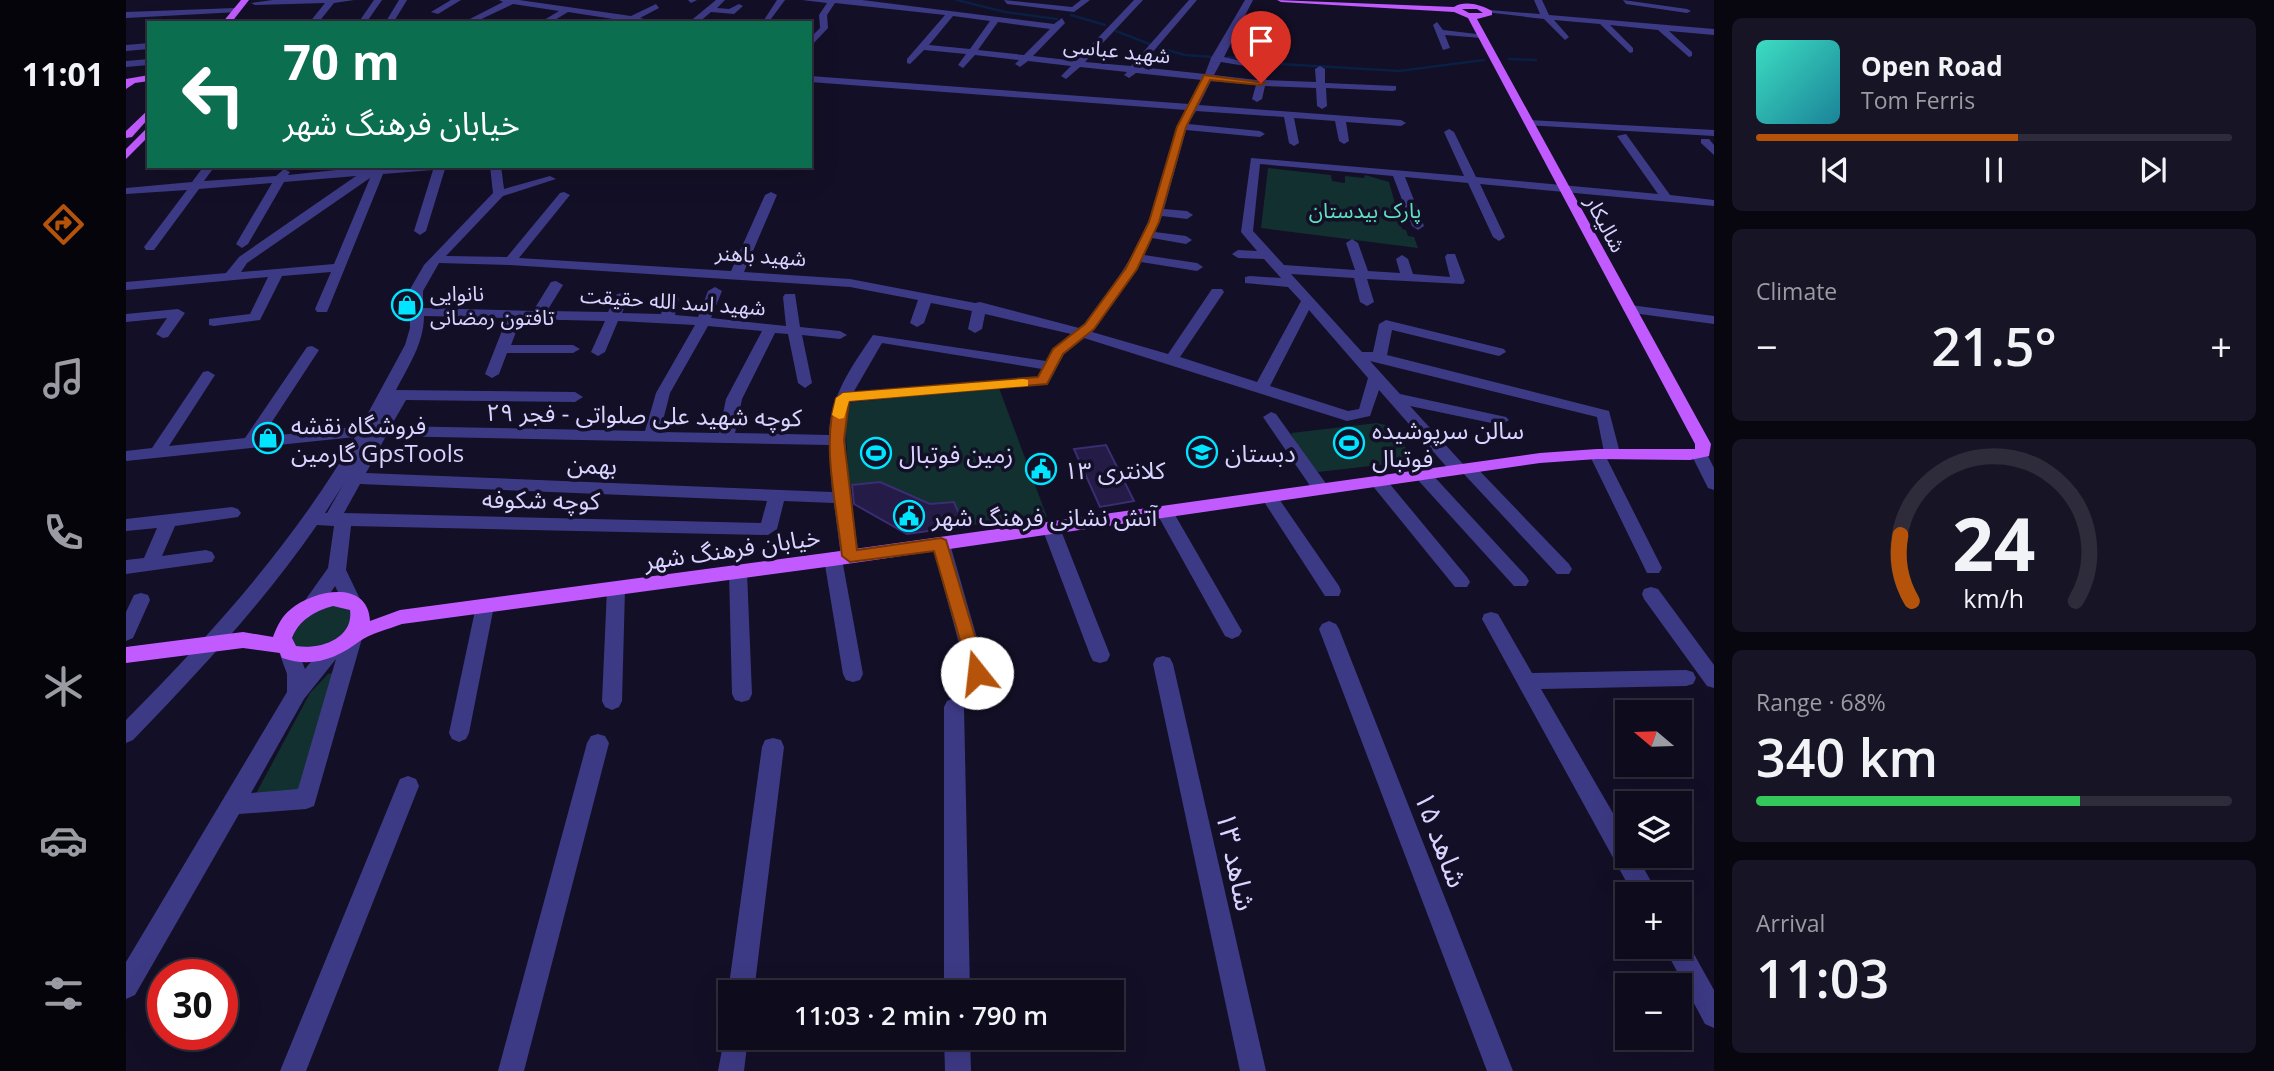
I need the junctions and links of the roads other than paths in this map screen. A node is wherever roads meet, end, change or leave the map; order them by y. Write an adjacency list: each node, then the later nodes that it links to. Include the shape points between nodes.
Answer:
1 (172, 0): 37 (street)
2 (350, 0): 21 (street)
3 (378, 0): 50 (street)
4 (402, 0): 51 (street)
5 (457, 0): 33 (street)
6 (510, 0): 24 (street); 52 (street)
7 (574, 0): 29 (street)
8 (721, 0): 30 (street)
9 (781, 0): 56 (street)
10 (806, 0): 11 (street)
11 (834, 0): 12 (street); 63 (street, via 823,16 824,28)
12 (851, 0): 36 (street)
13 (1086, 0): 25 (street, via 1074,10)
14 (1139, 0): 75 (street)
15 (1193, 0): 81 (street)
16 (1249, 0): 72 (street)
17 (1281, 0): 28 (main road)
18 (1538, 0): 41 (street)
19 (1677, 0): 32 (street)
20 (252, 1): 21 (street); 31 (main road); 48 (main road)
21 (331, 1): 49 (street)
22 (1007, 2): 25 (street)
23 (1626, 2): 32 (street)
24 (531, 4): 29 (street); 35 (street)
25 (1033, 5): 38 (street)
26 (656, 6): 45 (street)
27 (739, 6): 30 (street, via 732,12)
28 (1466, 6): 34 (main road); 61 (main road, شالیکار)
29 (564, 9): 40 (street); 53 (street)
30 (709, 9): 55 (street)
31 (236, 10): 37 (street); 47 (main road)
32 (1686, 11): 60 (street)
33 (435, 12)
34 (1489, 12): 41 (street)
35 (512, 13)
36 (952, 13): 43 (street); 66 (street)
37 (159, 14): 39 (street); 46 (street)
38 (1026, 14)
39 (126, 15)
40 (606, 15): 45 (street); 54 (street)
41 (1546, 17): 57 (street); 62 (street)
42 (1653, 17): 59 (street)
43 (996, 19): 58 (street); 69 (street)
44 (1064, 19): 58 (street)
45 (634, 20)
46 (153, 21)
47 (228, 21)
48 (239, 21)
49 (315, 21)
50 (363, 21)
51 (390, 21)
52 (470, 21)
53 (546, 21)
54 (596, 21)
55 (694, 21)
56 (765, 21)
57 (1602, 22): 59 (street); 68 (street)
58 (1056, 27): 71 (street)
59 (1660, 27): 60 (street); 70 (street)
60 (1709, 31)
61 (1481, 35): 67 (street, via 1438,29); 105 (main road, شالیکار)
62 (1565, 37)
63 (812, 42)
64 (147, 46): 65 (street)
65 (126, 47)
66 (922, 47): 69 (street, شهید عباسی); 73 (street)
67 (1446, 48)
68 (1630, 50)
69 (972, 52): 71 (street, شهید عباسی); 79 (street)
70 (1689, 54)
71 (1026, 58): 75 (street, شهید عباسی); 80 (street)
72 (1216, 58): 76 (street); 85 (street)
73 (910, 61)
74 (147, 62): 78 (street)
75 (1077, 63): 81 (street, شهید عباسی); 84 (street)
76 (1245, 63)
77 (1266, 63): 90 (street)
78 (126, 64)
79 (963, 65)
80 (1016, 68)
81 (1134, 69): 85 (street, شهید عباسی); 89 (street)
82 (1320, 69): 92 (street)
83 (812, 70): 97 (street)
84 (1066, 76)
85 (1207, 77): 90 (street, شهید عباسی); 101 (street)
86 (1372, 78): 95 (street)
87 (147, 79): 91 (main road)
88 (812, 79): 101 (street)
89 (1125, 80)
90 (1261, 83): 92 (street, شهید عباسی); 99 (street)
91 (126, 85): 94 (main road)
92 (1321, 86): 93 (street, شهید عباسی); 102 (street)
93 (1359, 87): 95 (street, شهید عباسی); 100 (street)
94 (147, 88)
95 (1379, 88): 96 (street, شهید عباسی)
96 (1393, 88)
97 (1170, 94)
98 (1184, 95): 101 (street)
99 (1257, 99)
100 (1365, 99)
101 (1195, 101): 103 (street); 108 (street)
102 (1322, 106)
103 (1288, 114): 104 (street); 116 (street)
104 (1340, 118): 106 (street); 115 (street)
105 (1529, 122): 113 (main road, شالیکار); 114 (street)
106 (1401, 123)
107 (145, 127): 111 (main road); 118 (main road)
108 (1182, 127): 110 (street); 137 (street)
109 (1449, 132): 128 (street)
110 (1260, 134)
111 (127, 136)
112 (1622, 136): 113 (street, via 1557,132); 114 (street); 135 (street)
113 (1536, 137): 130 (main road, شالیکار)
114 (1711, 138): 117 (street)
115 (1344, 141)
116 (1294, 143)
117 (1714, 152)
118 (126, 156)
119 (208, 168): 129 (street)
120 (287, 168): 126 (street)
121 (401, 168): 124 (street)
122 (442, 168): 140 (street)
123 (495, 168): 132 (street)
124 (380, 169): 126 (street); 155 (street); 162 (street, via 243,260)
125 (1397, 172): 128 (street); 139 (street); 149 (street, via 1255,160 1247,232)
126 (280, 179): 129 (street); 145 (street)
127 (550, 179): 132 (street)
128 (1471, 179): 130 (street); 142 (street)
129 (195, 186): 131 (street); 146 (street)
130 (1564, 188): 135 (street); 178 (main road, شالیکار)
131 (126, 191)
132 (499, 194): 152 (street)
133 (564, 195): 154 (street)
134 (771, 195): 161 (street)
135 (1665, 198): 136 (street)
136 (1714, 203)
137 (1157, 212): 138 (street); 141 (street)
138 (1187, 215)
139 (1418, 226)
140 (420, 231)
141 (1148, 234): 143 (street); 151 (street)
142 (1499, 237)
143 (1186, 240)
144 (1352, 243): 160 (street)
145 (242, 244)
146 (150, 247)
147 (1238, 254): 149 (street)
148 (1307, 254): 158 (street)
149 (1268, 255): 157 (street)
150 (1451, 257): 163 (street, via 1458,281)
151 (1137, 258): 156 (street); 192 (street, via 1090,326)
152 (434, 259): 154 (street, شهید باهنر); 179 (street, via 416,291)
153 (1402, 259): 163 (street)
154 (510, 261): 161 (street, شهید باهنر)
155 (339, 267): 159 (street); 177 (street)
156 (1197, 267)
157 (1281, 270): 158 (street); 165 (street)
158 (1311, 271): 160 (street)
159 (277, 272): 162 (street); 187 (street, via 255,317)
160 (1361, 274): 163 (street); 175 (street)
161 (736, 275): 170 (street, شهید باهنر, via 830,281)
162 (230, 277): 167 (street)
163 (1408, 278)
164 (1250, 280): 165 (street)
165 (1293, 283): 174 (street)
166 (556, 285): 181 (street)
167 (126, 286)
168 (715, 291): 186 (street)
169 (1217, 292): 202 (street)
170 (926, 296): 176 (street, شهید باهنر); 188 (street)
171 (622, 297): 182 (street)
172 (790, 297): 191 (street)
173 (672, 298): 184 (street)
174 (1308, 300): 200 (street); 210 (street)
175 (1367, 302)
176 (980, 306): 190 (street); 192 (street, شهید باهنر)
177 (322, 309)
178 (1630, 309): 185 (street); 224 (main road, شالیکار, via 1703,444)
179 (418, 312): 180 (street, شهید اسد الله حقیقت); 211 (street, via 412,345)
180 (516, 314): 181 (street, شهید اسد الله حقیقت); 196 (street)
181 (538, 314): 182 (street, شهید اسد الله حقیقت)
182 (615, 316): 184 (street, شهید اسد الله حقیقت); 198 (street)
183 (126, 318): 193 (street, via 178,313)
184 (667, 318): 186 (street, شهید اسد الله حقیقت)
185 (1714, 320)
186 (702, 321): 189 (street, شهید اسد الله حقیقت); 218 (street, via 663,393)
187 (214, 322)
188 (917, 323)
189 (770, 328): 191 (street, شهید اسد الله حقیقت); 219 (street, via 734,399)
190 (975, 329)
191 (794, 331): 194 (street, شهید اسد الله حقیقت); 209 (street)
192 (1080, 332): 202 (street, شهید باهنر); 204 (street)
193 (163, 334)
194 (840, 335)
195 (312, 349): 222 (street)
196 (502, 349): 197 (street); 205 (street)
197 (573, 349)
198 (598, 352)
199 (1499, 352): 201 (street, via 1386,324)
200 (1358, 356): 201 (street); 208 (street)
201 (1378, 357): 207 (street)
202 (1172, 359): 210 (street, شهید باهنر)
203 (1463, 361): 207 (street)
204 (1049, 366): 213 (street, via 1043,381); 213 (street, via 878,338)
205 (492, 374)
206 (208, 375): 223 (street)
207 (1458, 376): 225 (street, via 1573,399 1604,414)
208 (1376, 377): 210 (street, شهید باهنر, via 1365,414 1355,416); 214 (street)
209 (805, 383)
210 (1261, 388)
211 (393, 395): 212 (street); 217 (street)
212 (575, 397)
213 (843, 398): 221 (street)
214 (1395, 398): 216 (street); 227 (street)
215 (1271, 417): 233 (street)
216 (1500, 420)
217 (373, 432): 218 (street, کوچه شهید علی صلواتی - فجر ۲۹); 222 (street, کوچه شهید علی صلواتی - فجر ۲۹); 230 (street)
218 (651, 437): 219 (street, کوچه شهید علی صلواتی - فجر ۲۹)
219 (726, 438): 220 (street, کوچه شهید علی صلواتی - فجر ۲۹)
220 (809, 440): 221 (street, کوچه شهید علی صلواتی - فجر ۲۹); 229 (street, via 818,445)
221 (837, 440): 229 (street)
222 (250, 443): 223 (street, کوچه شهید علی صلواتی - فجر ۲۹)
223 (157, 453): 226 (street, کوچه شهید علی صلواتی - فجر ۲۹)
224 (1701, 453): 225 (main road, خیابان فرهنگ شهر); 232 (street)
225 (1604, 454): 227 (main road, خیابان فرهنگ شهر); 249 (street)
226 (126, 456)
227 (1463, 468): 228 (main road, خیابان فرهنگ شهر); 250 (street)
228 (1423, 475): 231 (main road, خیابان فرهنگ شهر); 253 (street)
229 (841, 478): 236 (street)
230 (347, 479): 234 (street, بهمن); 239 (street); 240 (street)
231 (1378, 481): 233 (main road, خیابان فرهنگ شهر); 254 (street)
232 (1714, 484)
233 (1321, 489): 235 (main road, خیابان فرهنگ شهر)
234 (777, 496): 236 (street, بهمن); 240 (street, کوچه شکوفه, via 768,529)
235 (1269, 497): 237 (main road, خیابان فرهنگ شهر); 256 (street)
236 (844, 498): 246 (street)
237 (1166, 512): 243 (main road, خیابان فرهنگ شهر); 266 (street)
238 (232, 513): 241 (street)
239 (313, 519): 240 (street, کوچه شکوفه); 270 (street)
240 (338, 519): 251 (street)
241 (169, 520): 242 (street); 247 (street)
242 (126, 525)
243 (1051, 528): 244 (main road, خیابان فرهنگ شهر); 274 (street)
244 (941, 544): 246 (main road, خیابان فرهنگ شهر); 276 (street)
245 (206, 557): 247 (street)
246 (842, 558): 252 (main road, خیابان فرهنگ شهر); 277 (street)
247 (150, 564): 248 (street)
248 (126, 567)
249 (1653, 568)
250 (1563, 569)
251 (337, 570): 259 (street); 260 (street)
252 (738, 572): 255 (main road, خیابان فرهنگ شهر); 282 (street)
253 (1520, 581)
254 (1461, 582)
255 (616, 589): 261 (main road, خیابان فرهنگ شهر); 283 (street)
256 (1332, 591)
257 (1651, 594): 279 (street)
258 (141, 600): 267 (street)
259 (310, 606): 260 (main road, via 333,599); 264 (main road)
260 (356, 606): 262 (main road); 268 (main road, via 360,624)
261 (485, 606): 262 (main road, خیابان فرهنگ شهر); 285 (street)
262 (400, 617): 268 (main road, خیابان فرهنگ شهر)
263 (1491, 619): 280 (street)
264 (290, 621): 269 (main road); 271 (main road, via 282,638)
265 (1329, 629): 304 (street, شاهد ۱۵)
266 (1232, 631)
267 (126, 634)
268 (353, 635): 272 (main road); 290 (street, via 306,799)
269 (243, 640): 270 (main road); 271 (main road)
270 (213, 644): 273 (main road); 286 (street)
271 (287, 649): 272 (main road, via 305,656); 281 (street, via 297,674)
272 (332, 650): 281 (street)
273 (126, 655)
274 (1100, 655)
275 (1163, 664): 303 (street, شاهد ۱۳)
276 (977, 673)
277 (853, 674)
278 (1686, 678): 280 (street)
279 (1714, 680)
280 (1526, 681): 291 (street)
281 (297, 693): 290 (street)
282 (742, 694)
283 (612, 701)
284 (954, 707): 294 (street)
285 (459, 733)
286 (126, 734)
287 (598, 743): 300 (street)
288 (773, 747): 293 (street)
289 (408, 786): 299 (street)
290 (234, 804): 295 (street)
291 (1639, 882)
292 (1682, 959): 296 (street)
293 (743, 980)
294 (957, 980)
295 (126, 986)
296 (1714, 1015)
297 (734, 1050): 301 (street)
298 (957, 1050): 302 (street)
299 (293, 1071)
300 (511, 1071)
301 (731, 1071)
302 (958, 1071)
303 (1253, 1071)
304 (1500, 1071)

